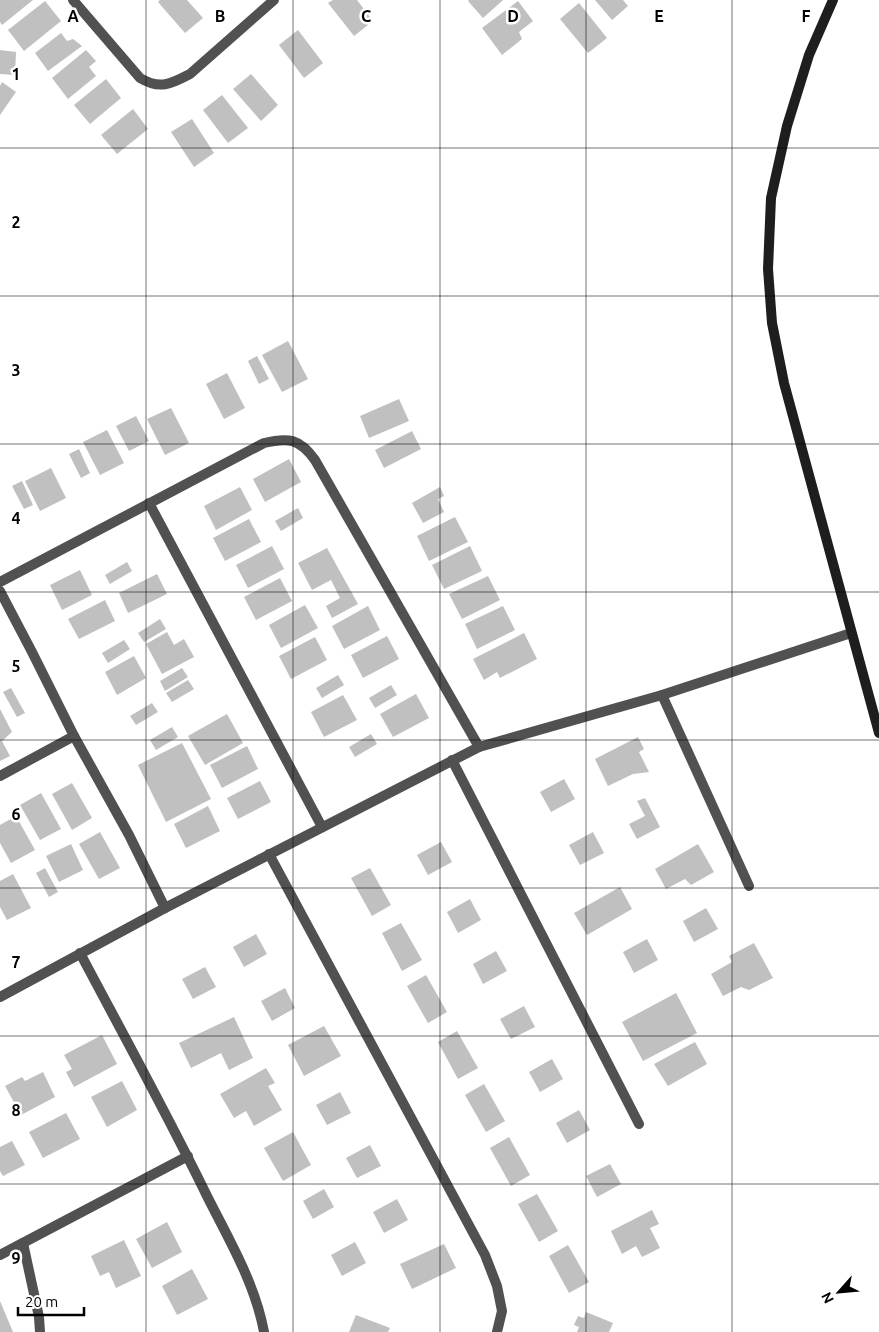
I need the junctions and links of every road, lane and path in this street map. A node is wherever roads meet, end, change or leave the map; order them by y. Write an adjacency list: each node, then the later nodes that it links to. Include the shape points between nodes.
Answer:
1 (73, 0): 2 (street, via 140,78 150,84 163,85 190,74)
2 (274, 0)
3 (833, 0): 7 (street, via 809,55 787,126 771,198 768,270 772,323 784,382)
4 (149, 503): 5 (street); 11 (street, via 264,443 280,439 293,441 308,450); 14 (street)
5 (0, 582)
6 (0, 591): 10 (street)
7 (851, 634): 8 (street); 9 (street)
8 (662, 695): 11 (street); 16 (street)
9 (879, 732)
10 (74, 736): 13 (street); 17 (street)
11 (479, 747): 12 (street)
12 (452, 760): 14 (street); 20 (street)
13 (0, 776)
14 (322, 826): 15 (street)
15 (269, 854): 17 (street); 26 (street, via 485,1254 502,1311)
16 (749, 886)
17 (165, 908): 18 (street)
18 (80, 953): 19 (street); 21 (street)
19 (0, 997)
20 (640, 1124)
21 (188, 1156): 22 (street); 25 (street, via 245,1272)
22 (23, 1243): 23 (street); 24 (street)
23 (0, 1255)
24 (40, 1332)
25 (264, 1332)
26 (497, 1332)

